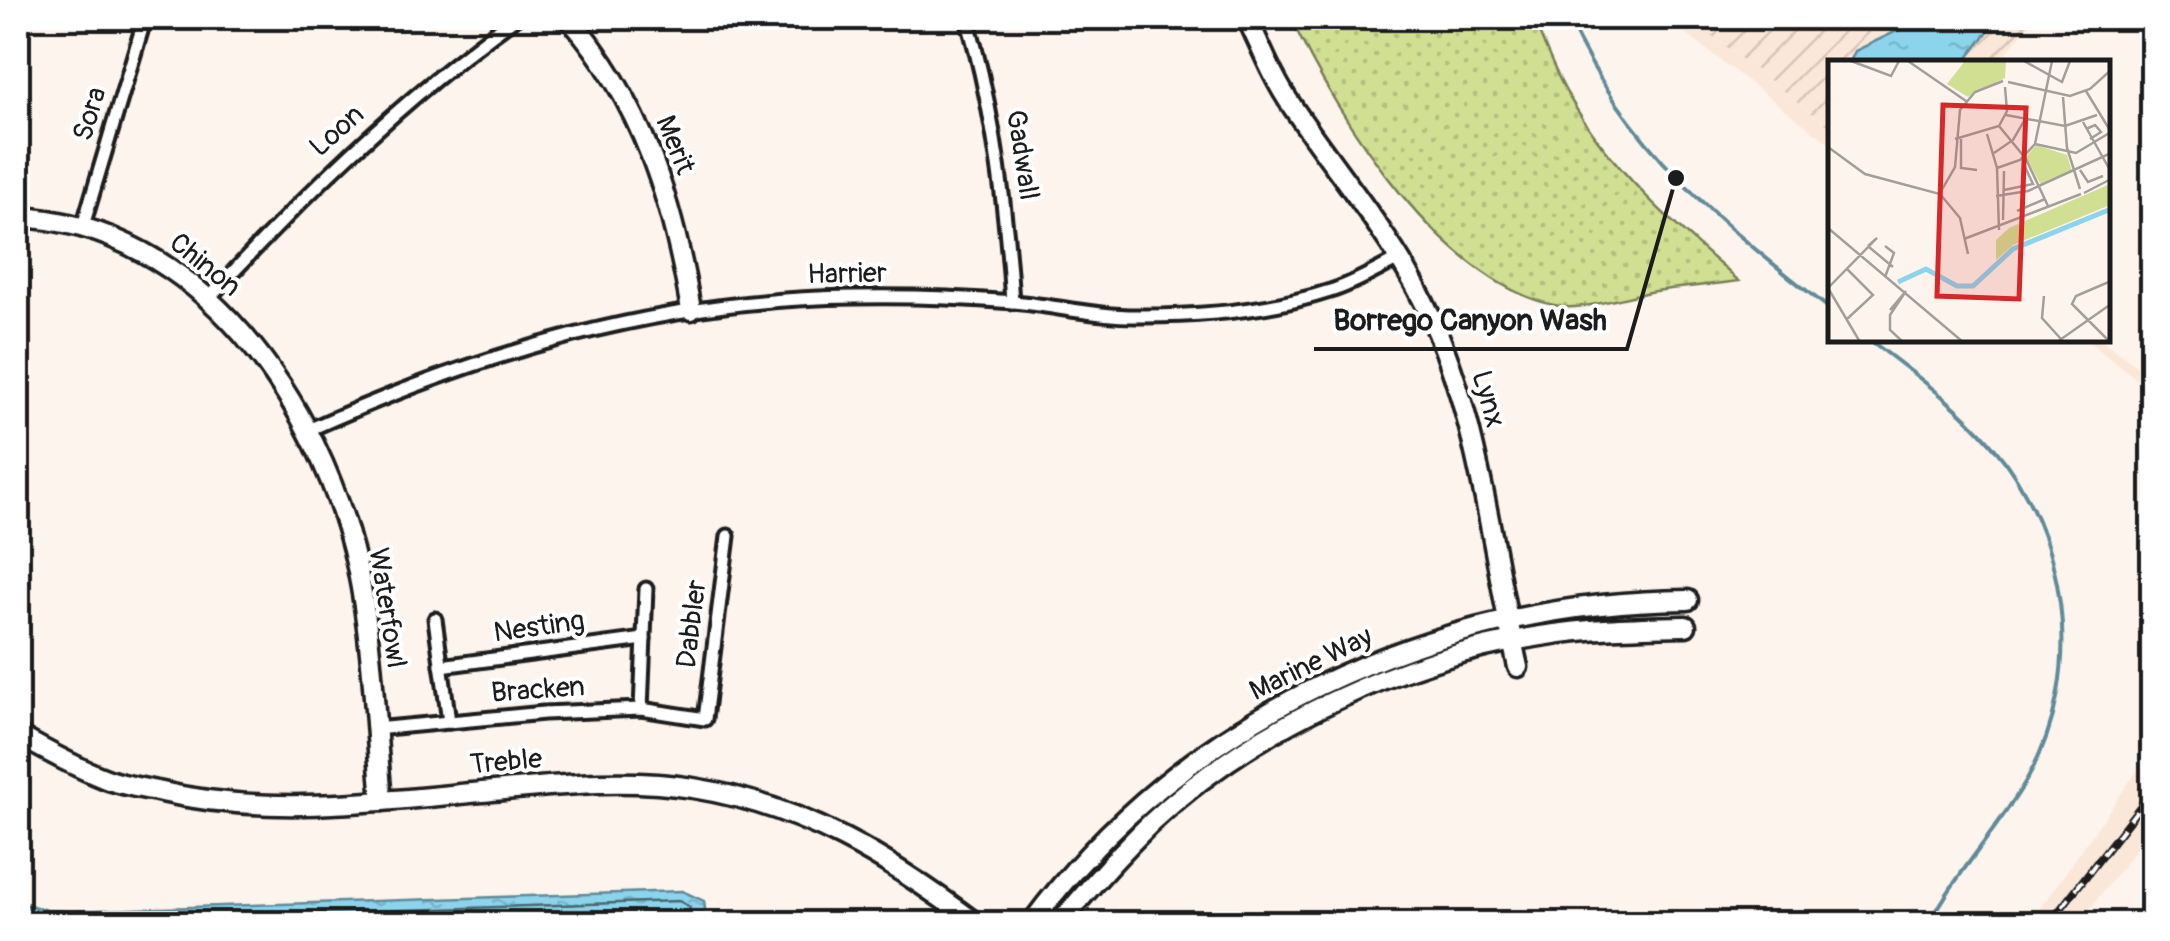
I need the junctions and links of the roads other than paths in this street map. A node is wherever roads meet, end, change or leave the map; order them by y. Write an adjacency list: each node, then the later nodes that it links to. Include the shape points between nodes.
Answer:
1 (145, 18): 7 (street, Sora)
2 (514, 18): 9 (street, Loon, via 457,59 315,184)
3 (570, 18): 11 (street, Merit, via 644,134 673,221)
4 (968, 18): 10 (street, Gadwall, via 996,138)
5 (1247, 18): 8 (street, Lynx, via 1289,102)
6 (18, 217): 7 (street, Chinon)
7 (84, 226): 9 (street, Chinon, via 146,252)
8 (1399, 259): 10 (street, Harrier, via 1334,290 1213,312 1140,316); 16 (street, Lynx, via 1432,318 1458,392)
9 (208, 299): 12 (street, Chinon, via 256,349)
10 (1012, 302): 11 (street, Harrier, via 856,296)
11 (691, 310): 12 (street, Harrier, via 518,348)
12 (306, 431): 26 (street, Waterfowl, via 356,566)
13 (728, 536): 24 (street, Dabbler)
14 (646, 589): 19 (street)
15 (1688, 600): 16 (street, Marine Way, via 1578,605)
16 (1507, 618): 20 (street, Lynx); 30 (street, Marine Way, via 1412,646 1281,704 1188,766 1122,822)
17 (435, 619): 21 (street)
18 (1686, 626): 20 (street, Marine Way)
19 (644, 638): 21 (street, Nesting); 23 (street)
20 (1512, 641): 22 (street, Lynx); 31 (street, Marine Way, via 1333,701 1250,748 1154,820)
21 (442, 666): 25 (street)
22 (1518, 667)
23 (641, 710): 24 (street, Bracken); 25 (street, Bracken)
24 (705, 718)
25 (449, 722): 26 (street, Bracken)
26 (376, 729): 28 (street, Waterfowl)
27 (18, 735): 28 (street, Treble, via 109,780 186,798 310,807)
28 (382, 801): 29 (street, Treble, via 594,782 695,788 805,819 855,841)
29 (978, 924)
30 (1032, 924)
31 (1059, 924)

